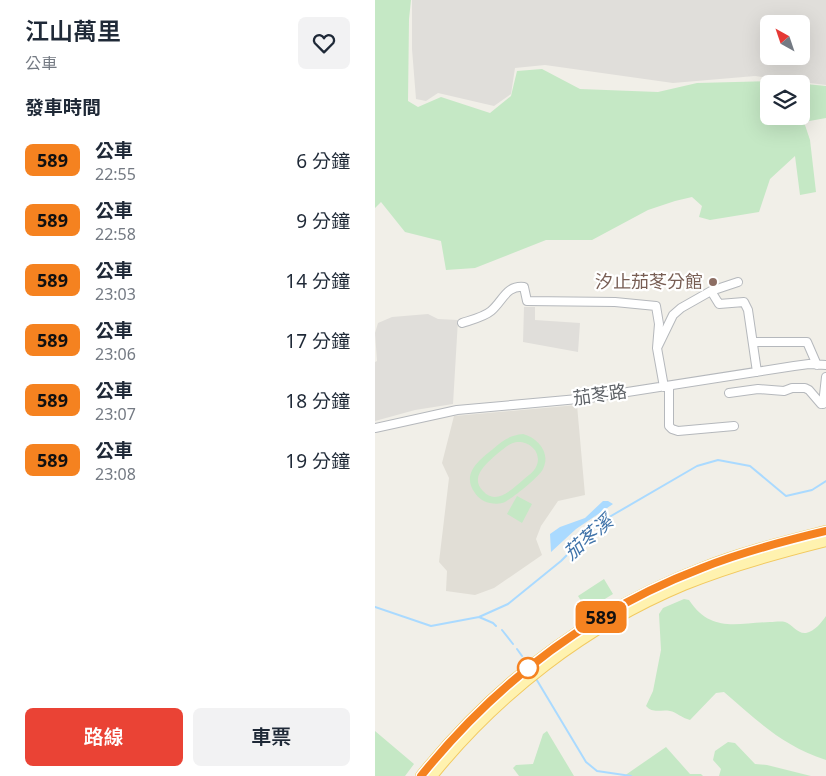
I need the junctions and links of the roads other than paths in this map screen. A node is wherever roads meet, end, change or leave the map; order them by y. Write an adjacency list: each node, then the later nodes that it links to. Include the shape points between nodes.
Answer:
1 (738, 282): 2 (street)
2 (711, 292): 4 (street, via 719,304 744,302); 5 (street, via 673,316)
3 (462, 323): 5 (street, via 491,311 510,289 519,286 525,287 527,301 655,306 659,324)
4 (753, 342): 6 (street, via 807,342); 8 (street)
5 (657, 348): 10 (street)
6 (817, 365): 7 (street, 茄苳路); 8 (street, 茄苳路)
7 (826, 365)
8 (757, 372): 10 (street, 茄苳路)
9 (826, 377): 12 (street)
10 (666, 386): 13 (street, via 669,426 673,429); 14 (street, 茄苳路, via 589,398 457,410)
11 (729, 393): 12 (street, via 805,388)
12 (824, 404)
13 (733, 426)
14 (375, 428)
15 (826, 531): 17 (main road, via 769,545 703,568 654,588 585,626 477,712)
16 (826, 541): 18 (main road, via 769,555 684,585 613,619 555,658 501,703)
17 (421, 776)
18 (432, 776)

